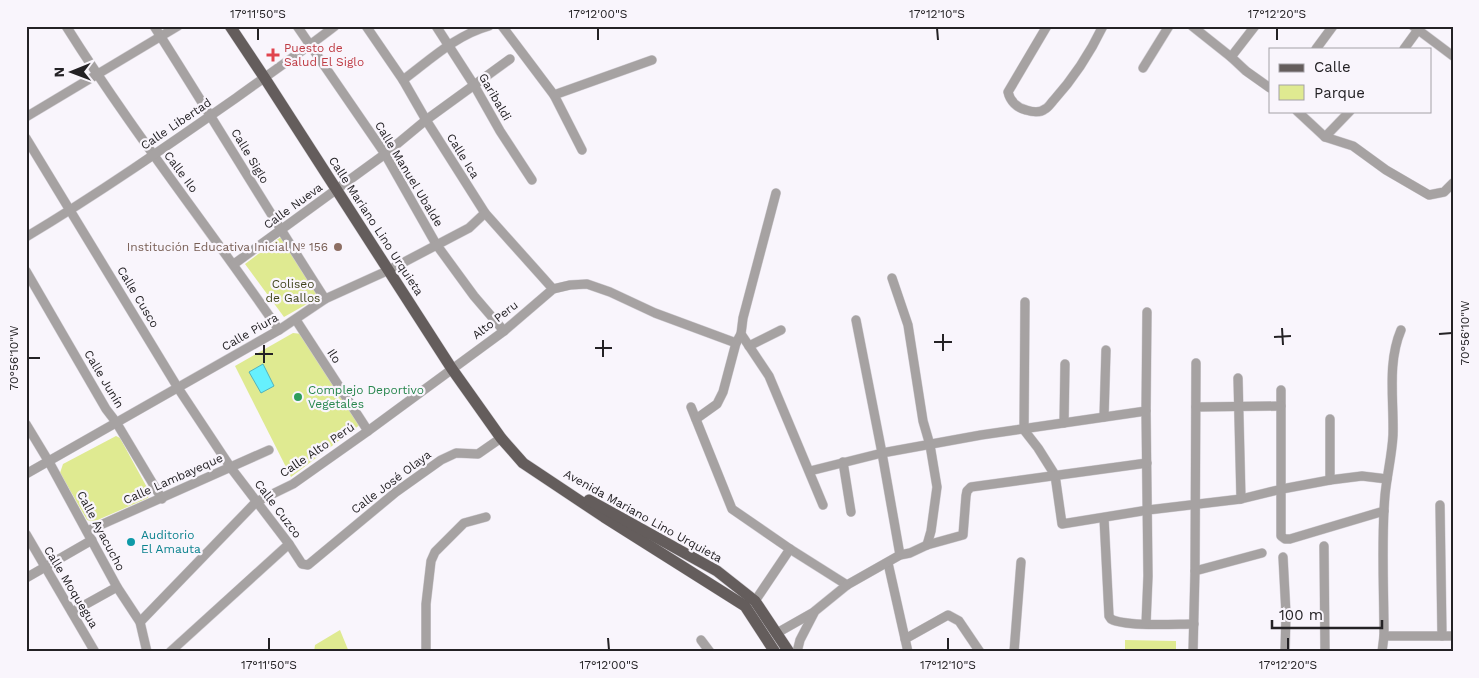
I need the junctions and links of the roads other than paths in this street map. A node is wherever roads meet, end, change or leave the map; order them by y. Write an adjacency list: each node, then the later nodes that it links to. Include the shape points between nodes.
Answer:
1 (66, 26): 28 (street, Calle Ilo)
2 (154, 26): 18 (street, Calle Siglo)
3 (178, 26): 18 (street)
4 (230, 26): 29 (main road, Calle Mariano Lino Urquieta)
5 (298, 26): 19 (street, Calle Manuel Ubalde)
6 (335, 26): 19 (street, Calle Libertad)
7 (366, 26): 30 (street, Calle Ica)
8 (436, 26): 20 (street, Garibaldi)
9 (489, 26): 20 (street)
10 (502, 26): 33 (street)
11 (1047, 26): 12 (street, via 1008,92 1012,101 1028,111 1046,109 1063,91)
12 (1103, 26)
13 (1169, 26): 27 (street)
14 (1192, 26): 24 (street)
15 (1255, 26): 24 (street)
16 (1333, 26): 21 (street)
17 (1417, 28): 22 (street); 23 (street)
18 (161, 37): 28 (street); 36 (street, Calle Siglo)
19 (310, 46): 29 (street, Calle Libertad); 42 (street, Calle Manuel Ubalde)
20 (448, 46): 30 (street); 31 (street, Garibaldi)
21 (1317, 48)
22 (1405, 48)
23 (1453, 56)
24 (1231, 57): 32 (street)
25 (510, 60): 31 (street, Calle Nueva)
26 (652, 60): 33 (street)
27 (1143, 68)
28 (97, 75): 37 (street); 43 (street, Calle Ilo)
29 (264, 77): 36 (street, Calle Libertad); 46 (main road, Calle Mariano Lino Urquieta)
30 (403, 80): 38 (street, Calle Ica)
31 (474, 85): 38 (street, Calle Nueva); 44 (street, Garibaldi)
32 (1269, 87)
33 (554, 96): 41 (street)
34 (1298, 112): 39 (street)
35 (1349, 112): 39 (street)
36 (211, 115): 43 (street, Calle Libertad); 50 (street, Calle Siglo)
37 (26, 117)
38 (426, 120): 42 (street, Calle Nueva); 49 (street, Calle Ica)
39 (1325, 137): 45 (street, via 1353,146 1429,195 1444,192)
40 (26, 138): 48 (street, Calle Cusco)
41 (582, 150)
42 (385, 154): 46 (street, Calle Nueva); 52 (street, Calle Manuel Ubalde)
43 (153, 155): 48 (street, Calle Libertad); 53 (street, Calle Ilo)
44 (532, 180)
45 (1453, 183)
46 (336, 190): 50 (street, Calle Nueva); 54 (main road, Calle Mariano Lino Urquieta)
47 (776, 193): 67 (street)
48 (70, 210): 51 (street, Calle Libertad); 75 (street, Calle Cusco)
49 (485, 213): 52 (street, Calle Piura, via 469,228); 57 (street, Calle Ica)
50 (280, 230): 53 (street, Calle Nueva); 58 (street, Calle Siglo)
51 (26, 237)
52 (436, 244): 54 (street, Calle Piura); 66 (street, Calle Manuel Ubalde)
53 (234, 264): 63 (street, Calle Ilo)
54 (389, 270): 58 (street, Calle Piura); 73 (main road, Calle Mariano Lino Urquieta)
55 (26, 271): 85 (street, Calle Junín)
56 (892, 278): 91 (street, via 908,325 923,421)
57 (553, 289): 66 (street, Alto Peru); 68 (street, via 587,284)
58 (325, 299): 61 (street, Calle Piura)
59 (1025, 302): 88 (street)
60 (1147, 312): 81 (street)
61 (296, 320): 63 (street, Calle Piura); 89 (street, Ilo)
62 (856, 320): 93 (street)
63 (279, 330): 75 (street, Calle Piura)
64 (781, 330): 69 (street)
65 (1401, 330): 101 (street, via 1393,362 1392,447)
66 (504, 331): 73 (street, Alto Peru)
67 (741, 334): 68 (street); 69 (street)
68 (736, 343): 83 (street, via 717,404)
69 (749, 346): 98 (street, via 769,376)
70 (1106, 350): 82 (street)
71 (1196, 363): 79 (street)
72 (1065, 364): 86 (street)
73 (452, 369): 89 (street, Calle Alto Perú); 90 (main road, Calle Mariano Lino Urquieta)
74 (1238, 378): 77 (street)
75 (178, 388): 85 (street, Calle Piura); 97 (street, Calle Cusco)
76 (1280, 390): 78 (street)
77 (1239, 405): 78 (street); 79 (street); 106 (street)
78 (1281, 406): 104 (street)
79 (1196, 407): 109 (street)
80 (691, 408): 83 (street)
81 (1146, 411): 82 (street); 96 (street)
82 (1104, 417): 86 (street)
83 (696, 420): 122 (street, via 732,509)
84 (1330, 420): 102 (street)
85 (116, 422): 94 (street, Calle Piura); 105 (street, Calle Junín)
86 (1064, 423): 88 (street)
87 (26, 424): 94 (street, Calle Ayacucho)
88 (1024, 430): 91 (street); 100 (street)
89 (368, 431): 107 (street, Calle Alto Perú, via 292,484)
90 (501, 438): 103 (main road, Calle Mariano Lino Urquieta, via 523,463); 128 (street, Calle José Olaya, via 478,454 456,453 441,460)
91 (930, 445): 93 (street); 120 (street, via 937,487)
92 (269, 450): 97 (street, Calle Lambayeque)
93 (882, 453): 95 (street); 124 (street)
94 (49, 462): 99 (street, Calle Piura); 116 (street, Calle Ayacucho)
95 (843, 462): 98 (street); 113 (street)
96 (1147, 464): 100 (street); 111 (street)
97 (230, 468): 105 (street, Calle Lambayeque); 107 (street, Calle Cuzco)
98 (810, 471): 108 (street)
99 (26, 474)
100 (1055, 475): 115 (street, via 1062,524); 120 (street, via 971,487 966,496 963,535)
101 (1387, 479): 102 (street, via 1362,476); 112 (street)
102 (1330, 480): 104 (street)
103 (552, 482): 134 (main road, Avenida Mariano Lino Urquieta, via 717,571); 151 (main road, Avenida Mariano Lino Urquieta, via 746,606)
104 (1282, 489): 106 (street); 112 (street, via 1280,532 1286,539)
105 (162, 499): 116 (street, Calle Lambayeque)
106 (1241, 499): 109 (street)
107 (256, 502): 119 (street, Calle Cuzco); 137 (street, Calle Alto Perú)
108 (823, 505)
109 (1195, 505): 111 (street); 130 (street)
110 (1440, 505): 142 (street)
111 (1148, 510): 115 (street); 138 (street)
112 (1384, 511): 141 (street)
113 (851, 512)
114 (486, 517): 149 (street, via 464,522 435,552 426,604)
115 (1104, 518): 138 (street, via 1109,616 1116,622)
116 (87, 531): 118 (street, Calle Ayacucho)
117 (26, 534): 129 (street, Calle Moquegua)
118 (92, 540): 129 (street); 133 (street, Calle Ayacucho)
119 (289, 544): 128 (street, Calle Cuzco); 148 (street)
120 (927, 545): 124 (street)
121 (1324, 546): 159 (street)
122 (790, 549): 132 (street); 134 (street)
123 (1262, 553): 130 (street)
124 (900, 556): 127 (street)
125 (1283, 558): 158 (street)
126 (1020, 562): 156 (street)
127 (888, 563): 132 (street); 144 (street)
128 (305, 565)
129 (45, 568): 131 (street); 135 (street, Calle Moquegua)
130 (1195, 571): 139 (street)
131 (26, 578)
132 (847, 585): 136 (street)
133 (117, 587): 135 (street); 137 (street, Calle Ayacucho)
134 (755, 601): 140 (main road, Avenida Mariano Lino Urquieta)
135 (72, 612): 146 (street, Calle Moquegua)
136 (815, 612): 140 (street); 153 (street)
137 (140, 622): 147 (street, Calle Ayacucho)
138 (1146, 624): 139 (street)
139 (1194, 624): 157 (street)
140 (777, 633): 152 (main road, Avenida Mariano Lino Urquieta)
141 (1384, 636): 142 (street); 160 (street)
142 (1442, 636): 143 (street)
143 (1453, 636)
144 (905, 638): 154 (street); 155 (street, via 948,615 959,621)
145 (701, 640): 150 (street)
146 (94, 652)
147 (146, 652)
148 (170, 652)
149 (426, 652)
150 (710, 652)
151 (775, 652)
152 (789, 652)
153 (797, 652)
154 (908, 652)
155 (980, 652)
156 (1014, 652)
157 (1193, 652)
158 (1286, 652)
159 (1325, 652)
160 (1382, 652)

